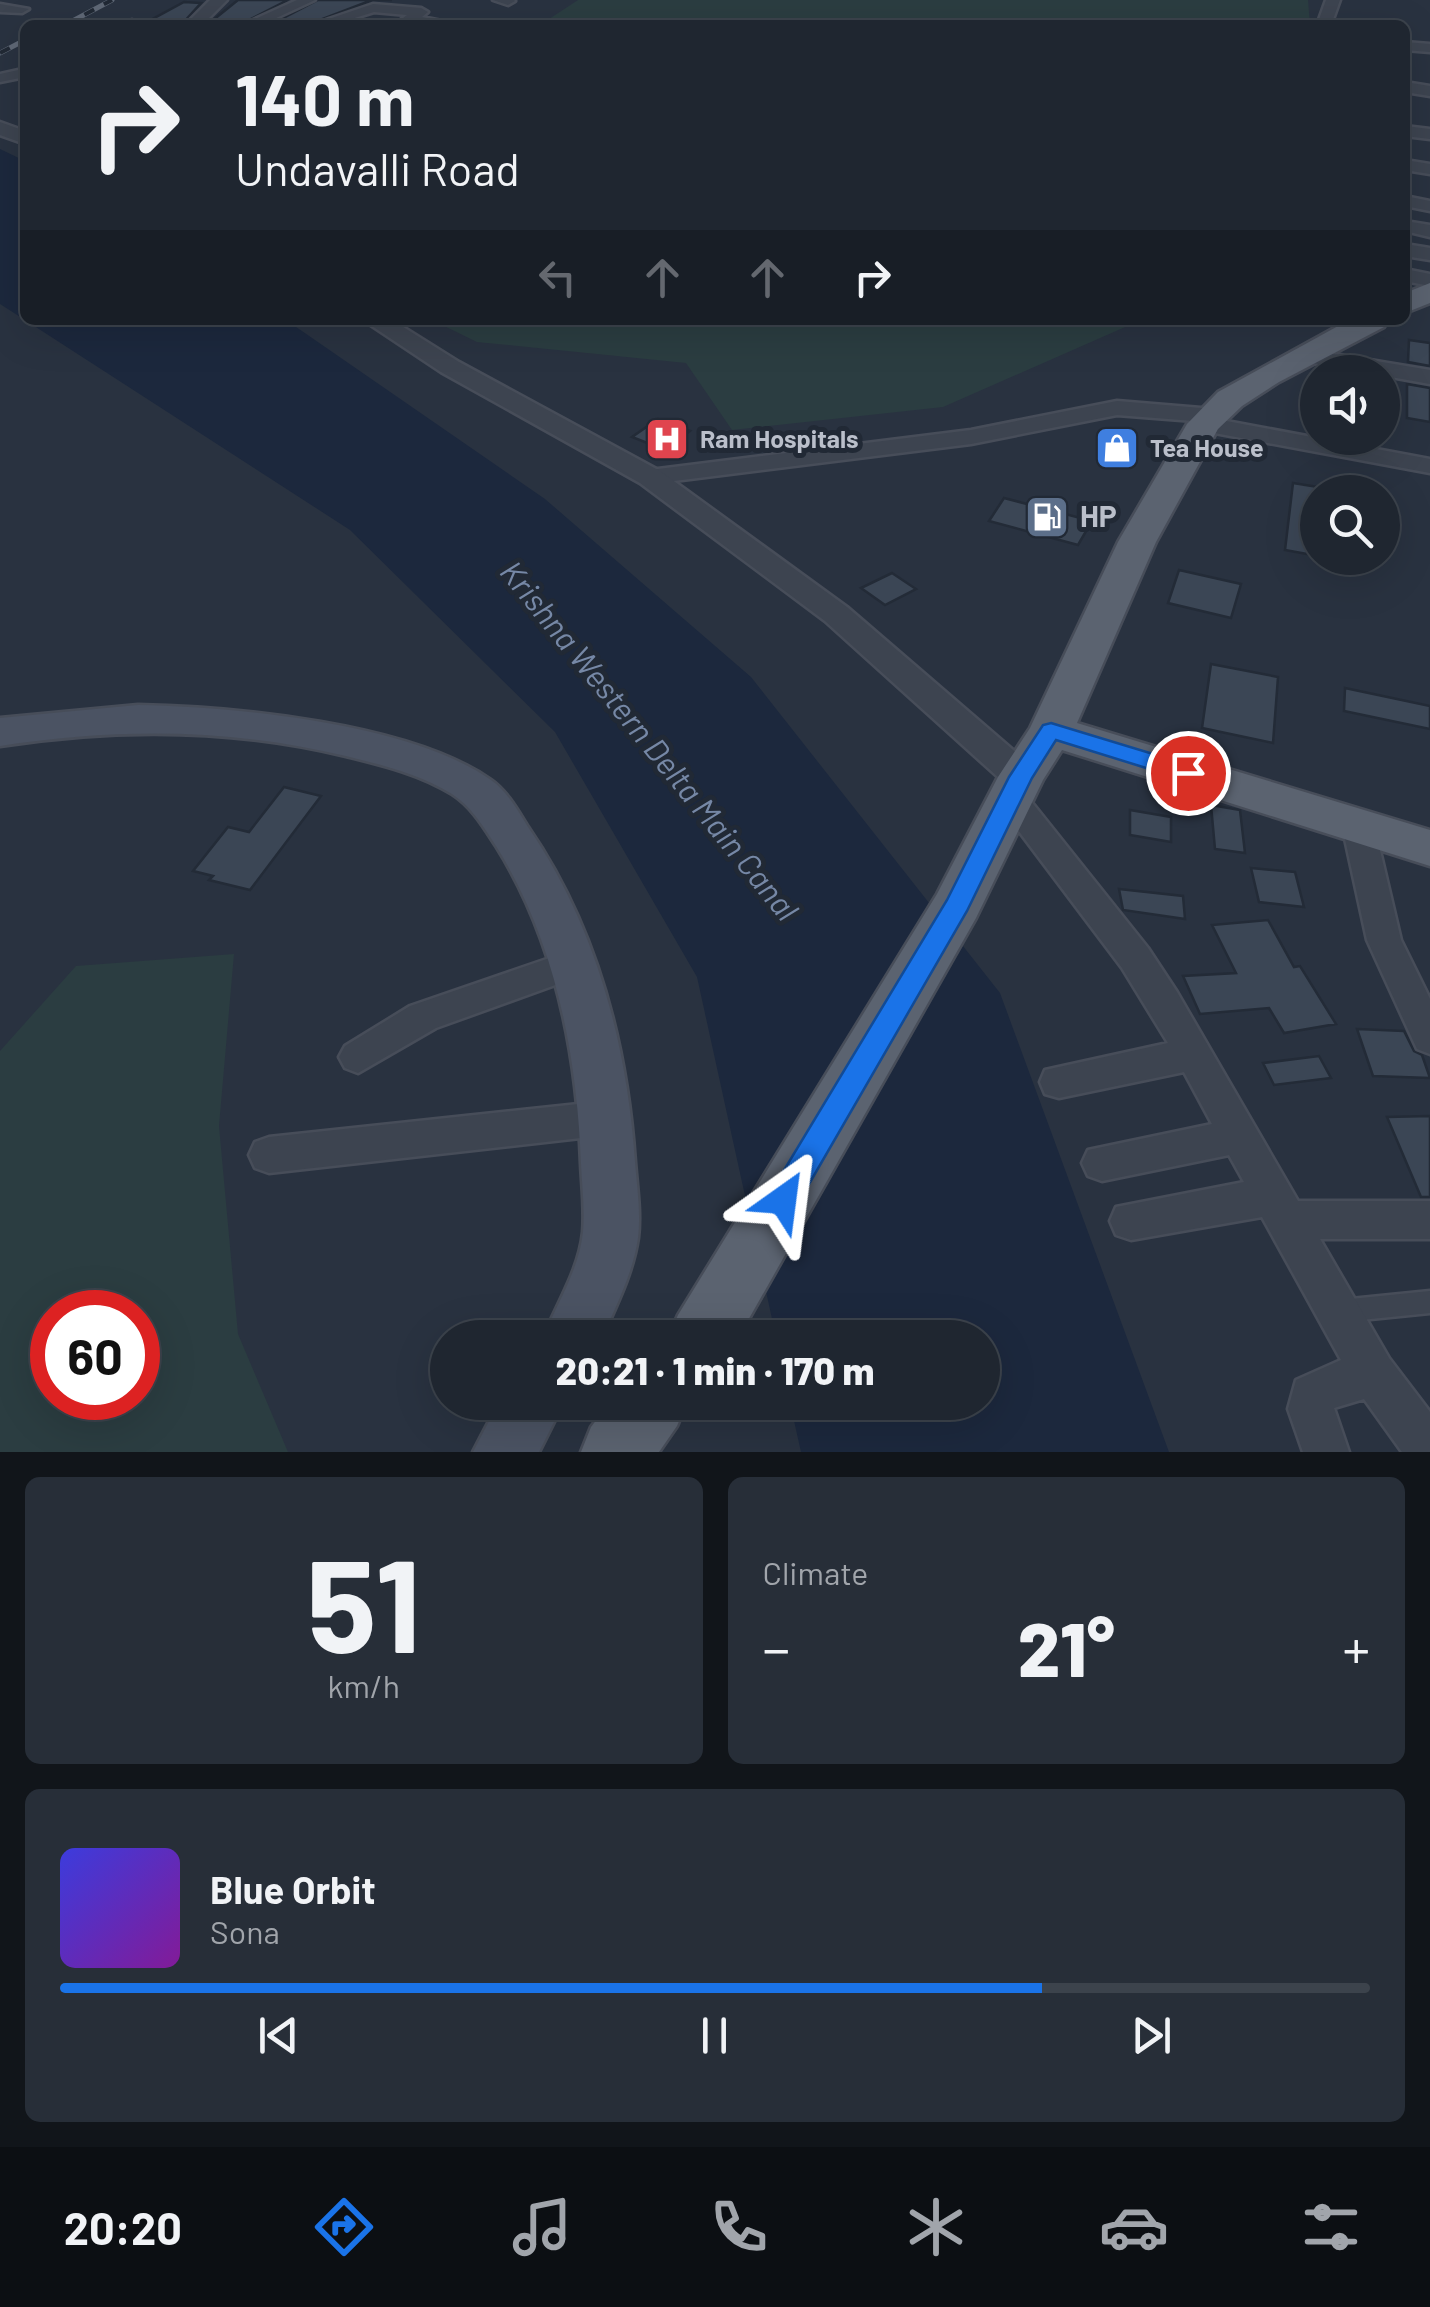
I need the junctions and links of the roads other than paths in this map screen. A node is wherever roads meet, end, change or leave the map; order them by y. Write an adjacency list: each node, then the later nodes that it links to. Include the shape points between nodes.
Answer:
1 (220, 0): 7 (street)
2 (308, 0): 8 (street)
3 (500, 0): 4 (street)
4 (508, 1)
5 (0, 8): 6 (street)
6 (22, 9)
7 (198, 20)
8 (261, 20)
9 (341, 20): 10 (street, via 373,8 421,12)
10 (407, 20)
11 (1410, 71): 12 (street)
12 (1426, 73)
13 (383, 325): 21 (street)
14 (1363, 325): 15 (main road)
15 (1304, 355)
16 (1300, 357): 19 (main road, via 1230,398)
17 (1400, 372): 18 (street)
18 (1430, 377)
19 (1209, 420): 20 (street); 21 (street, via 1117,408 972,437); 22 (main road, via 1137,542)
20 (1430, 466)
21 (650, 477): 24 (street, via 836,614)
22 (1051, 731): 24 (main road); 25 (main road)
23 (0, 732): 27 (main road, via 61,721 192,718 289,730 410,758 482,794 531,860)
24 (1016, 787): 29 (street); 42 (main road, via 958,904)
25 (1358, 825): 26 (main road); 28 (street, via 1384,940)
26 (1430, 848)
27 (570, 965): 30 (street, via 423,1018); 32 (main road, via 592,1032)
28 (1430, 1038)
29 (1194, 1054): 31 (street); 33 (street)
30 (358, 1056)
31 (1059, 1082)
32 (608, 1118): 34 (street); 41 (main road, via 610,1236)
33 (1239, 1136): 35 (street); 36 (street)
34 (269, 1155)
35 (1102, 1163)
36 (1279, 1208): 37 (street); 38 (street); 40 (street)
37 (1430, 1220)
38 (1131, 1221)
39 (1430, 1302): 40 (lane)
40 (1337, 1311): 43 (street)
41 (580, 1320)
42 (712, 1320)
43 (1373, 1374): 45 (street); 47 (street, via 1312,1396)
44 (639, 1420): 46 (main road)
45 (1426, 1447)
46 (616, 1452)
47 (1326, 1452)

